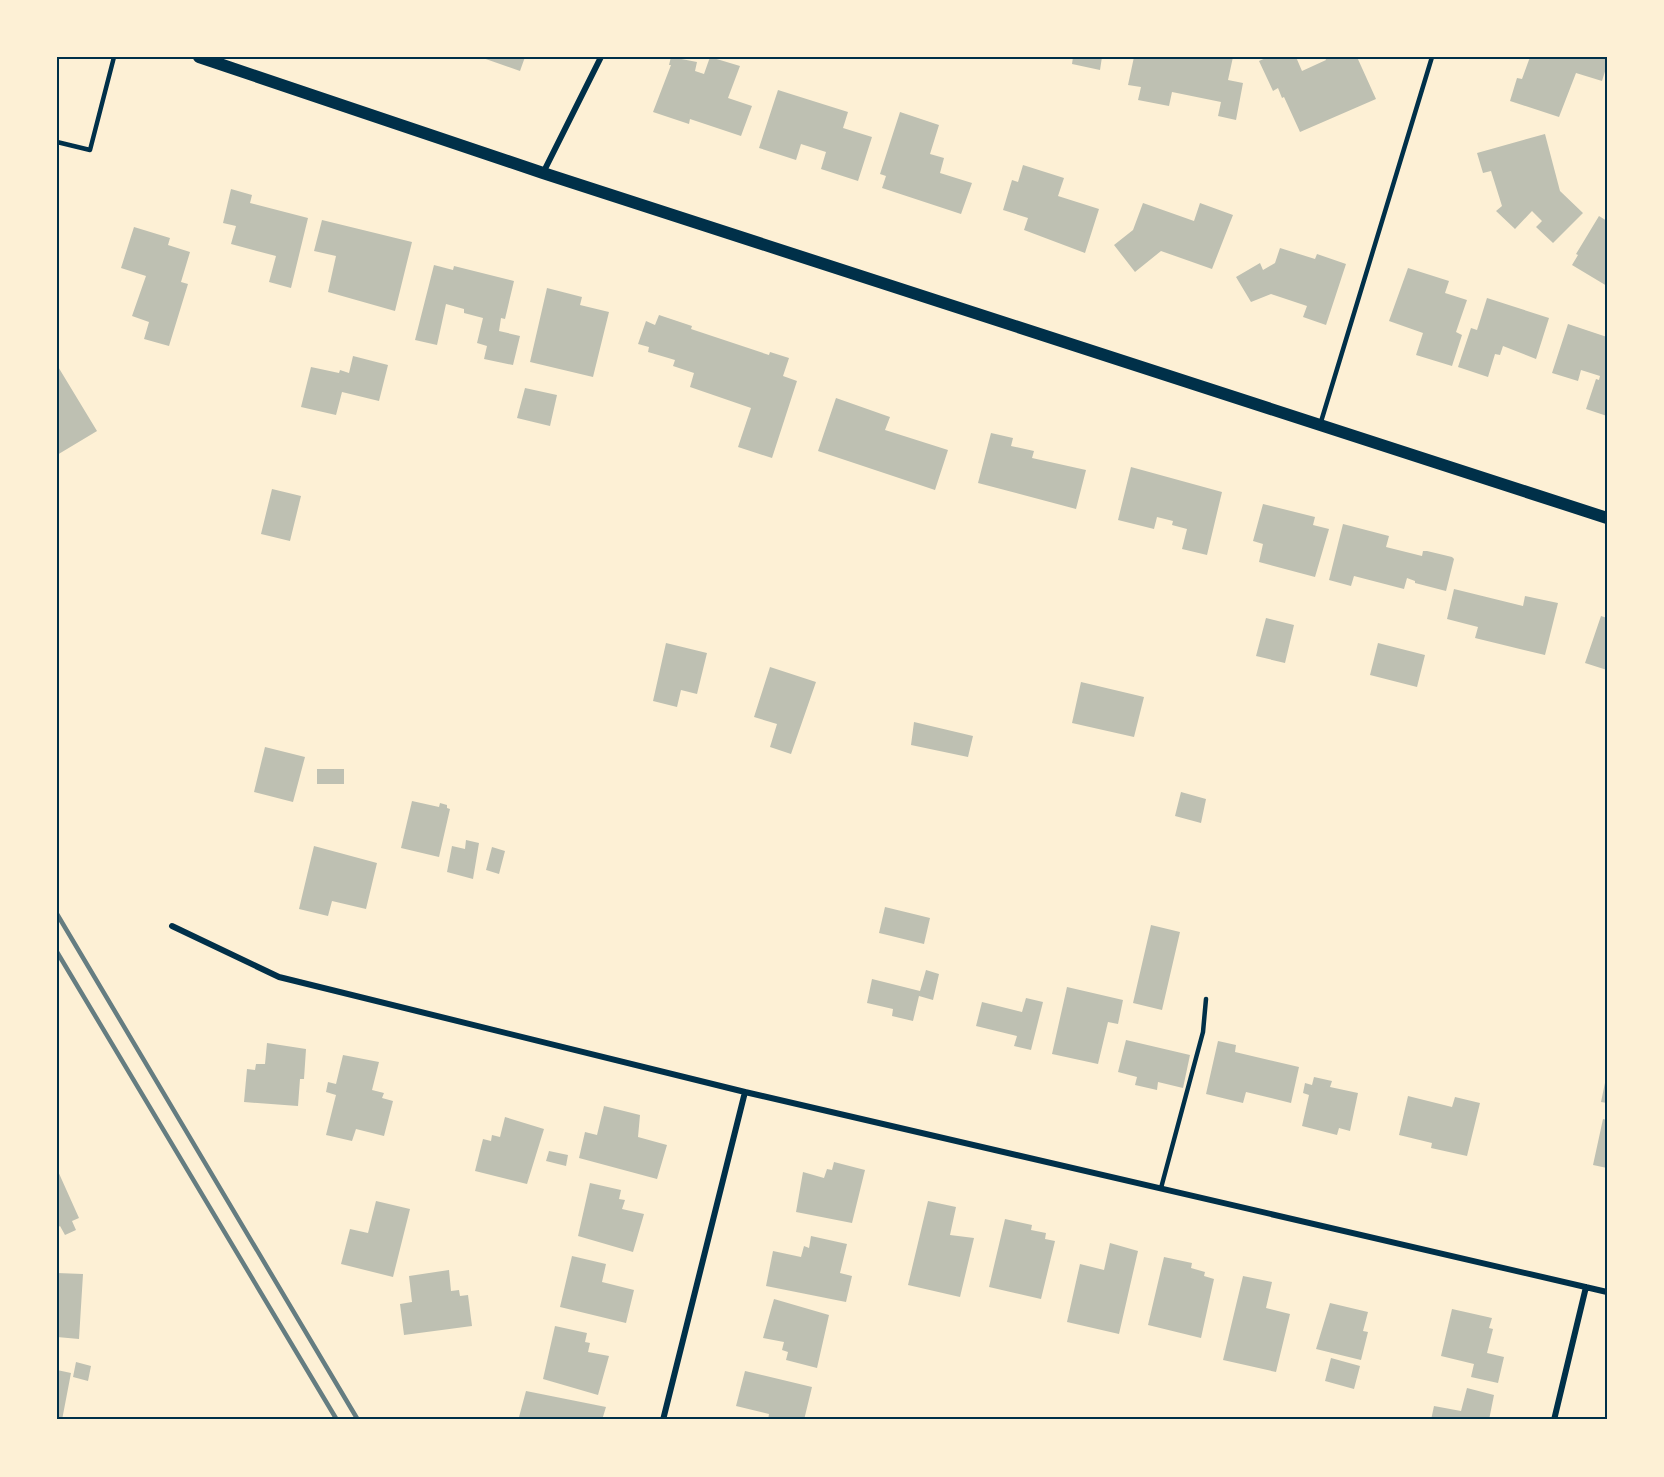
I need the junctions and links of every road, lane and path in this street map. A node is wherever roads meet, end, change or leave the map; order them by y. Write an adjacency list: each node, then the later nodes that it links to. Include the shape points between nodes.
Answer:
1 (114, 57): 5 (lane, via 90,150)
2 (200, 57): 6 (main road)
3 (601, 57): 6 (street)
4 (1432, 57): 7 (lane)
5 (57, 142)
6 (543, 173): 7 (main road)
7 (1320, 425): 8 (main road)
8 (1607, 518)
9 (172, 926): 11 (street, via 279,977)
10 (1206, 999): 12 (lane, via 1203,1032)
11 (746, 1092): 12 (street); 15 (street)
12 (1161, 1188): 13 (street)
13 (1586, 1287): 14 (street); 16 (street)
14 (1607, 1292)
15 (663, 1420)
16 (1554, 1420)

